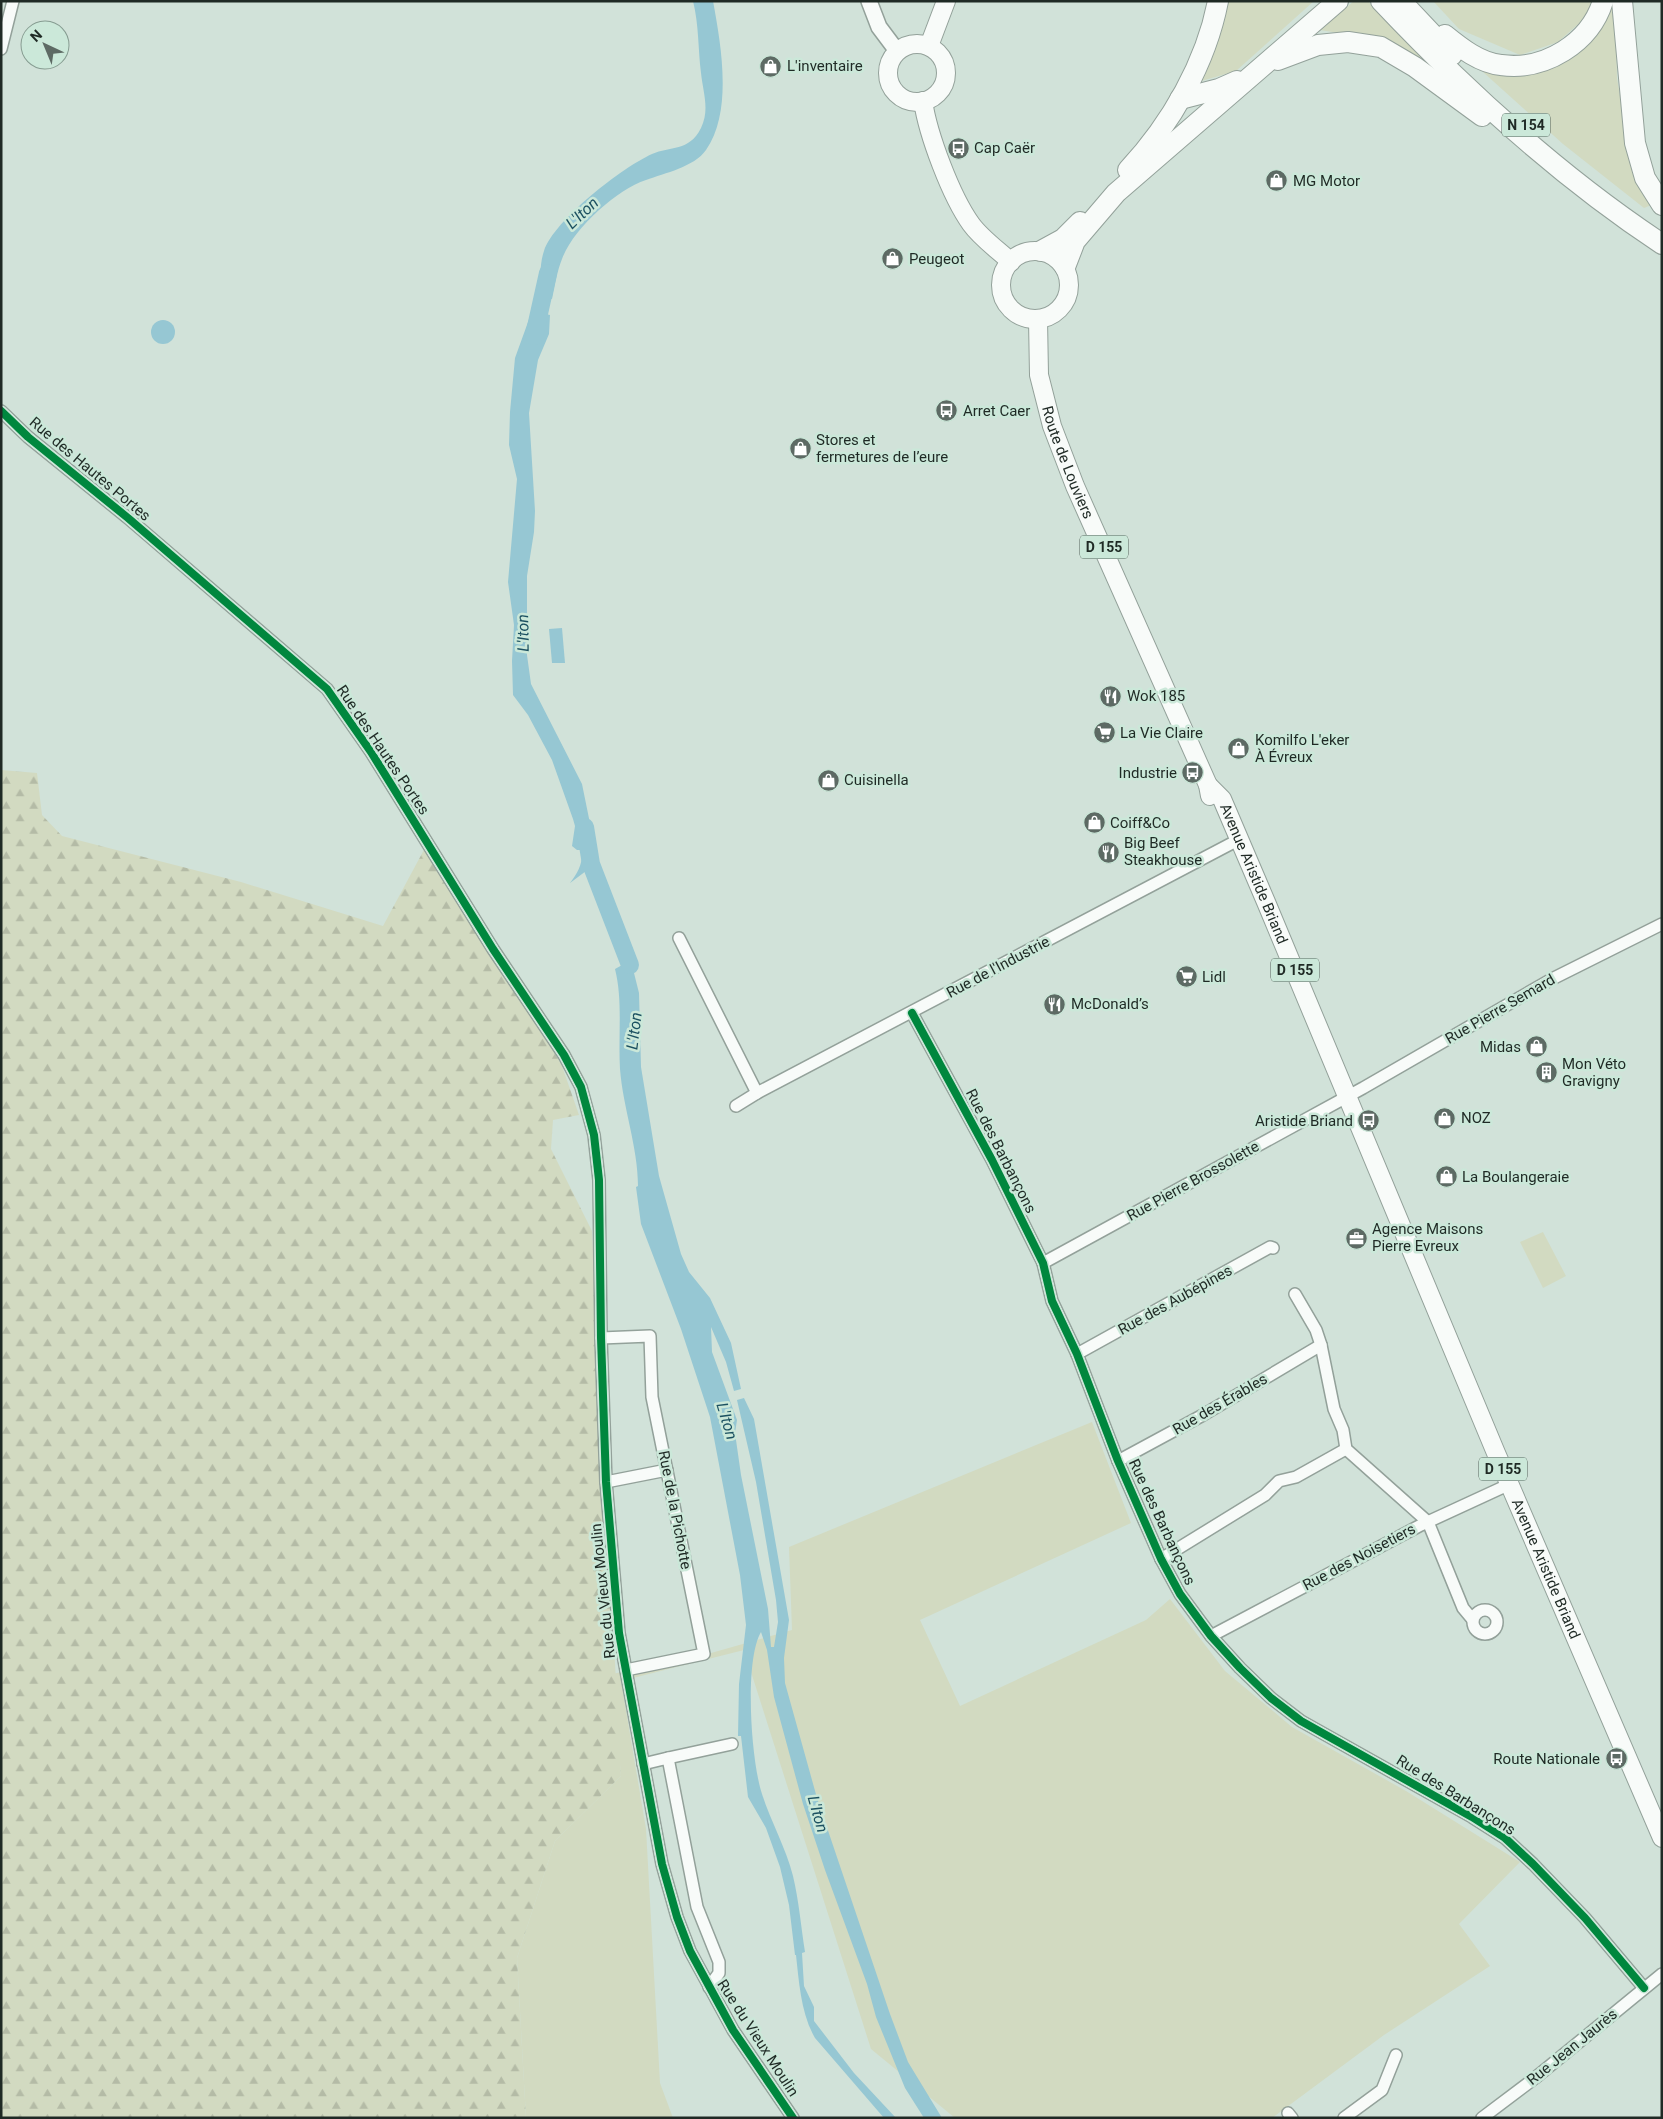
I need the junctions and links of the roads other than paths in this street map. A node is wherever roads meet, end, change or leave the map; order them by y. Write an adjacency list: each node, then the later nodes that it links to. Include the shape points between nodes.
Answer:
1 (13, 1): 12 (street)
2 (869, 1): 13 (main road, via 879,27)
3 (946, 1): 11 (main road)
4 (1218, 1): 15 (highway, via 1201,57)
5 (1329, 1): 15 (highway, via 1233,84)
6 (1338, 1): 14 (highway)
7 (1381, 1): 17 (highway, N 154, via 1420,42)
8 (1603, 1): 10 (highway, via 1595,21 1582,37 1563,52 1522,65 1500,65 1480,59 1460,48)
9 (1622, 1): 18 (highway, via 1635,143 1645,178)
10 (1403, 4): 19 (highway, N 154, via 1478,82 1531,129 1587,175)
11 (929, 46): 13 (main road, via 912,44); 16 (main road, via 945,63 946,78 938,93)
12 (1, 49)
13 (897, 51): 16 (main road, via 888,68 891,86 904,99)
14 (1261, 68): 17 (highway, via 1318,45 1348,42 1381,47 1415,67 1498,129); 23 (highway, via 1116,193 1076,241)
15 (1180, 99): 21 (highway, via 1136,161 1063,238)
16 (923, 102): 22 (main road, via 928,128 960,205 972,225)
17 (1544, 155): 20 (highway, N 154)
18 (1662, 205)
19 (1662, 228)
20 (1662, 244)
21 (1041, 251): 22 (main road, via 1024,253); 23 (main road, via 1055,257)
22 (1011, 262): 24 (main road, via 1002,279 1004,298 1018,314)
23 (1065, 267): 24 (main road, via 1069,284 1063,304 1048,316)
24 (1038, 319): 26 (main road, Route de Louviers / D 155, via 1039,375 1052,426 1075,486)
25 (1, 411): 31 (street, Rue des Hautes Portes, via 327,689 371,752)
26 (1138, 624): 27 (main road, Avenue Aristide Briand / D 155, via 1208,785 1211,802)
27 (1234, 842): 30 (street, Rue de l'Industrie); 33 (main road, Avenue Aristide Briand / D 155)
28 (1662, 924): 33 (street, Rue Pierre Semard, via 1552,979)
29 (678, 938): 32 (street)
30 (912, 1013): 32 (street, Rue de l'Industrie); 36 (street, Rue des Barbançons, via 992,1160)
31 (581, 1086): 38 (street, Rue du Vieux Moulin, via 594,1135 599,1180)
32 (757, 1092): 34 (street, Rue de l'Industrie)
33 (1345, 1098): 36 (street, Rue Pierre Brossolette); 45 (main road, Avenue Aristide Briand / D 155)
34 (736, 1106)
35 (1274, 1248): 40 (street, Rue des Aubépines, via 1270,1247)
36 (1043, 1263): 40 (street, Rue des Barbançons, via 1052,1301)
37 (1295, 1294): 39 (street)
38 (601, 1338): 43 (street, Rue de la Pichotte, via 650,1336 652,1397); 44 (street, Rue du Vieux Moulin)
39 (1321, 1345): 41 (street); 42 (street, Rue des Érables)
40 (1077, 1354): 42 (street, Rue des Barbançons)
41 (1346, 1449): 46 (street); 47 (street, via 1296,1477 1279,1481 1265,1495)
42 (1118, 1461): 47 (street, Rue des Barbançons)
43 (667, 1470): 44 (street); 50 (street, Rue de la Pichotte, via 704,1654)
44 (606, 1482): 50 (street, Rue du Vieux Moulin, via 619,1632)
45 (1510, 1484): 46 (street, Rue des Noisetiers); 54 (main road, Avenue Aristide Briand / D 155)
46 (1428, 1522): 48 (street, via 1463,1608); 49 (street, Rue des Noisetiers)
47 (1161, 1559): 49 (street, Rue des Barbançons, via 1180,1594)
48 (1473, 1620)
49 (1212, 1636): 57 (street, Rue des Barbançons, via 1272,1698 1301,1721 1505,1838 1534,1864)
50 (626, 1670): 53 (street, Rue du Vieux Moulin)
51 (732, 1744): 52 (street)
52 (668, 1758): 53 (street); 56 (street, via 697,1907 719,1962 719,1974)
53 (643, 1764): 56 (street, Rue du Vieux Moulin, via 662,1864 677,1917)
54 (1661, 1835)
55 (1662, 1974): 57 (street, Rue Jean Jaurès)
56 (709, 1987): 59 (street, Rue du Vieux Moulin, via 733,2030)
57 (1644, 1988): 61 (street, Rue Jean Jaurès)
58 (1396, 2055): 60 (street, via 1382,2090)
59 (793, 2118)
60 (1344, 2118)
61 (1482, 2118)

